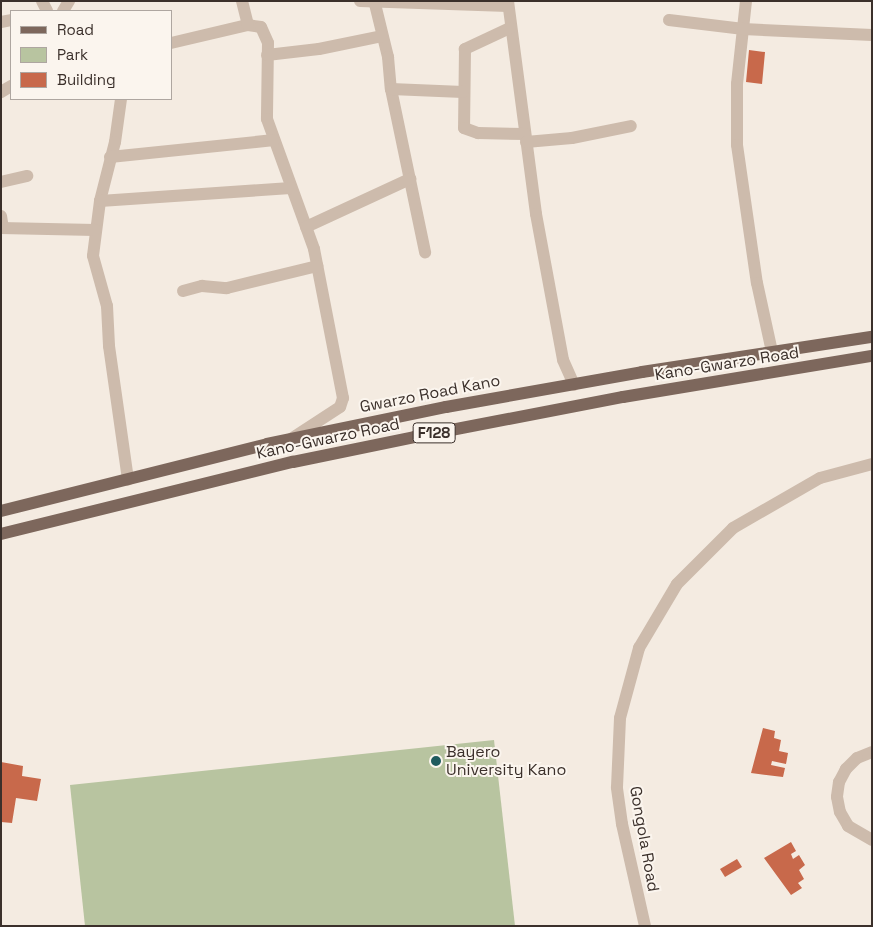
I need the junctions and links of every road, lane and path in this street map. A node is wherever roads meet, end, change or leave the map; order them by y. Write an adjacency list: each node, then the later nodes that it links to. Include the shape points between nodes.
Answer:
1 (242, 1): 8 (street)
2 (360, 1): 5 (street)
3 (746, 1): 10 (street)
4 (396, 3): 5 (street); 6 (street)
5 (374, 4): 12 (street)
6 (508, 4): 9 (street)
7 (669, 20): 10 (street)
8 (248, 25): 13 (street); 14 (street, via 261,27)
9 (510, 28): 16 (street, via 465,49); 19 (street)
10 (743, 29): 11 (street); 34 (street, via 737,84 736,145 756,283)
11 (872, 35)
12 (382, 36): 14 (street, via 319,49); 15 (street, via 392,78)
13 (172, 44)
14 (267, 55): 20 (street, via 267,118)
15 (391, 89): 16 (street); 23 (street)
16 (463, 92): 19 (street, via 464,128 478,133)
17 (121, 100): 21 (street)
18 (631, 126): 19 (street, via 572,138)
19 (526, 138): 36 (street, via 536,214 563,360)
20 (274, 140): 21 (street); 25 (street)
21 (110, 157): 26 (street)
22 (26, 176): 24 (street)
23 (410, 179): 28 (street); 30 (street)
24 (1, 182)
25 (291, 188): 26 (street); 28 (street)
26 (100, 201): 29 (street)
27 (2, 224): 29 (street)
28 (306, 227): 31 (street)
29 (95, 230): 39 (street, via 93,256 107,306 109,346)
30 (425, 252)
31 (317, 266): 32 (street, via 227,288 202,286); 37 (street, via 343,398 340,407)
32 (183, 291)
33 (872, 337): 34 (main road, Gwarzo Road Kano / F128)
34 (772, 352): 36 (main road, Gwarzo Road Kano / F128)
35 (872, 356): 41 (main road, Kano-Gwarzo Road / F128, via 623,397 416,437 294,462)
36 (574, 385): 37 (main road, Gwarzo Road Kano / F128, via 513,394)
37 (290, 439): 39 (main road, Gwarzo Road Kano / F128)
38 (872, 464): 44 (street, Gongola Road, via 820,478 785,495 732,528 677,584 639,648 620,718 617,787)
39 (128, 480): 40 (main road, Gwarzo Road Kano / F128)
40 (1, 512)
41 (1, 534)
42 (872, 752): 43 (street, via 857,758 846,768 839,782 837,797 840,812 848,826)
43 (872, 840)
44 (645, 926)

